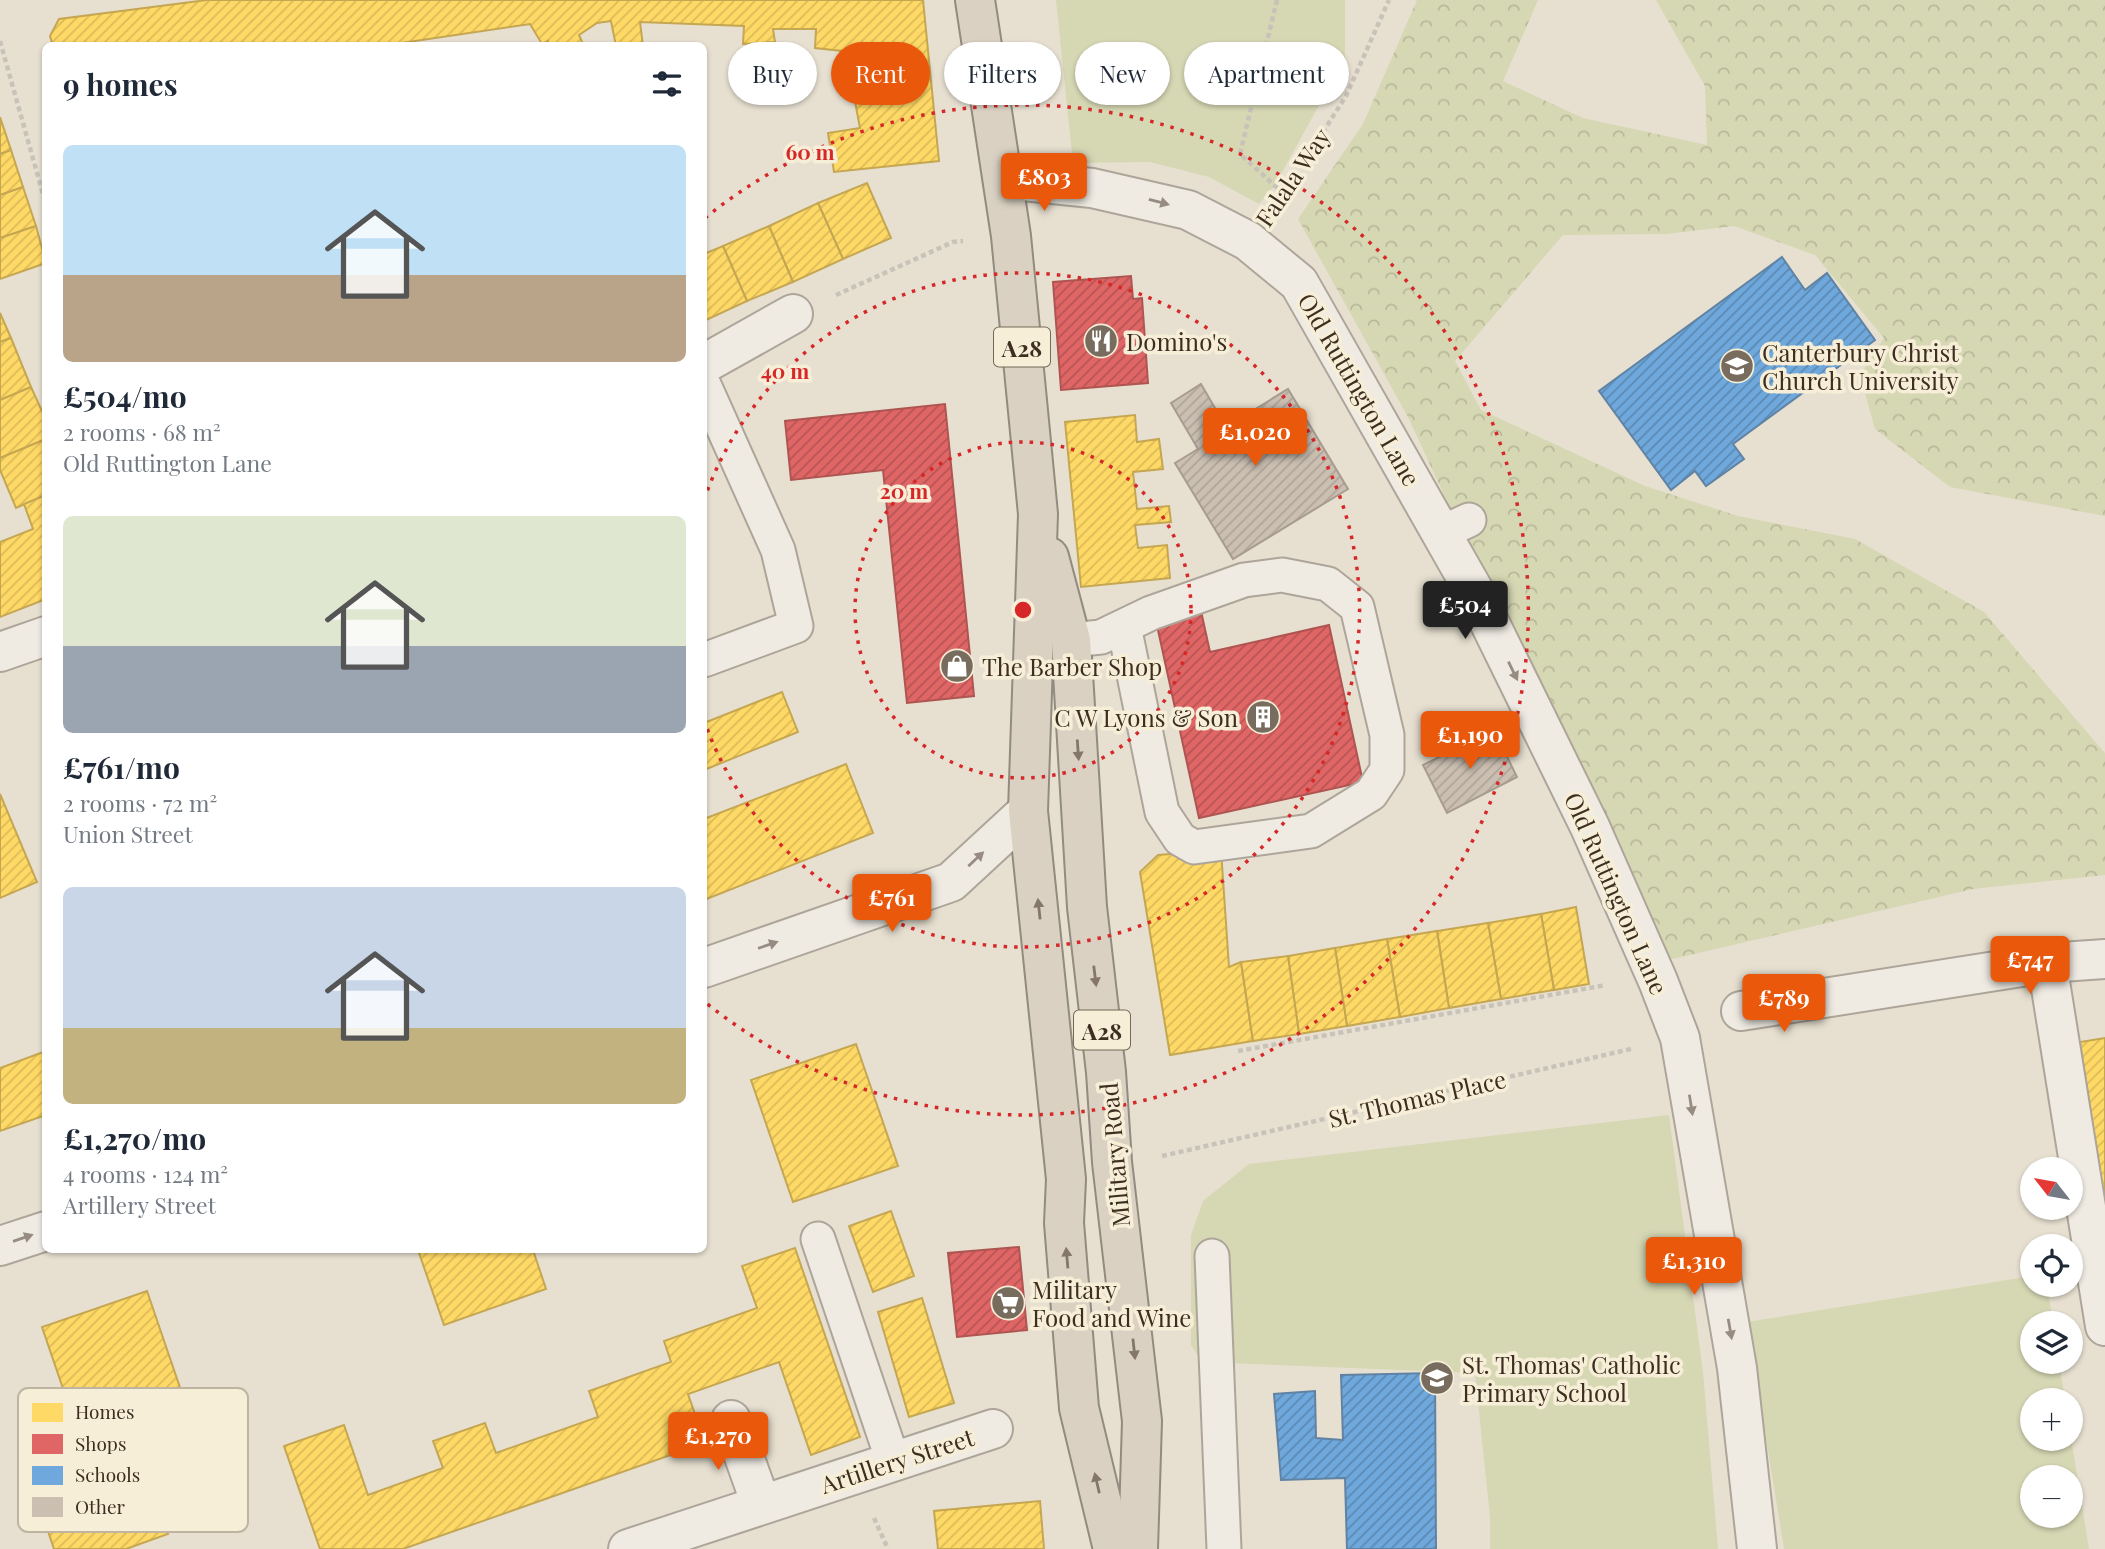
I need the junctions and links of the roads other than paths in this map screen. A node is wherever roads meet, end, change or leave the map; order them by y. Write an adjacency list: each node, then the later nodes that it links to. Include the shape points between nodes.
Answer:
1 (975, 0): 2 (highway, Military Road / A28)
2 (1003, 179): 6 (highway, Military Road / A28); 30 (street, Old Ruttington Lane, one-way to 30, via 1140,197 1188,210 1248,240 1299,283 1455,526 1474,591 1590,827 1680,1038 1737,1368)
3 (793, 314): 4 (street)
4 (707, 362)
5 (707, 392): 11 (lane, via 778,550 796,626)
6 (1038, 514): 9 (highway, Military Road / A28); 12 (highway, Military Road / A28)
7 (1124, 626): 7 (lane, via 1244,580 1282,575 1328,584 1357,607 1387,735 1387,770 1371,794 1311,831 1194,848 1180,839 1162,812); 9 (lane, via 1101,637)
8 (42, 637): 10 (street)
9 (1070, 640): 28 (highway, Military Road / A28, one-way to 28, via 1087,907 1142,1421)
10 (0, 652)
11 (707, 659)
12 (1028, 811): 15 (street, one-way to 12, via 951,882); 27 (highway, Military Road / A28, one-way to 12, via 1079,1408 1064,1223 1066,1178)
13 (2105, 959): 14 (street)
14 (2047, 963): 16 (street); 21 (street)
15 (707, 967)
16 (1741, 1011)
17 (42, 1232): 19 (street, one-way to 17)
18 (818, 1239): 24 (lane)
19 (0, 1246)
20 (1212, 1256): 29 (lane)
21 (2105, 1326)
22 (731, 1420): 25 (street)
23 (993, 1429): 24 (street, Artillery Street)
24 (893, 1461): 25 (street, Artillery Street)
25 (761, 1504): 26 (street, Artillery Street)
26 (628, 1549)
27 (1113, 1549)
28 (1138, 1549)
29 (1224, 1549)
30 (1757, 1549)

